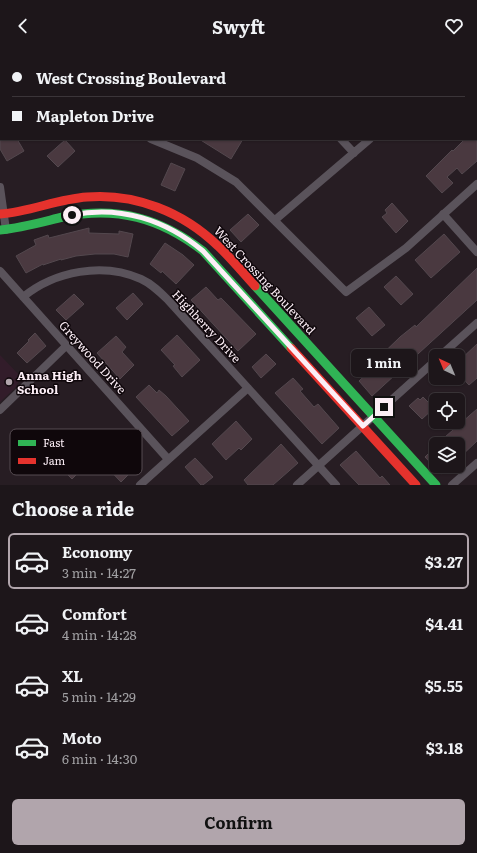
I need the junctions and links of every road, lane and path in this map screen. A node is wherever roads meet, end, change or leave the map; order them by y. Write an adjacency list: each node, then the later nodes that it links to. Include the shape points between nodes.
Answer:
1 (154, 140): 9 (street, via 217,169 246,191)
2 (342, 140): 4 (street)
3 (369, 140): 4 (street)
4 (354, 153): 9 (street)
5 (477, 184): 8 (street)
6 (0, 187): 7 (street)
7 (2, 214): 10 (street); 20 (street, West Crossing Boulevard, via 89,196 130,198 168,210 205,233 218,246)
8 (443, 214): 9 (street, via 395,256 346,292); 11 (street)
9 (275, 220)
10 (3, 230): 21 (street, via 81,213 101,212 119,212 147,218 173,229 203,251)
11 (477, 252)
12 (0, 271): 13 (street, Greywood Drive)
13 (23, 297): 15 (street, Greywood Drive); 18 (street, Highberry Drive, via 39,285 53,279 84,272 116,272 142,280 168,300)
14 (477, 323): 16 (street)
15 (66, 346): 19 (street); 22 (street, Greywood Drive)
16 (448, 349)
17 (429, 366): 20 (street)
18 (248, 388): 24 (street); 26 (street, Highberry Drive)
19 (0, 410)
20 (373, 416): 21 (street); 31 (street, West Crossing Boulevard)
21 (363, 426): 26 (street); 30 (street)
22 (141, 429)
23 (142, 430): 24 (street, Greywood Drive)
24 (168, 459): 27 (street)
25 (477, 463): 32 (street)
26 (318, 465): 28 (street); 29 (street, Highberry Drive)
27 (140, 485)
28 (297, 485)
29 (336, 485)
30 (416, 485)
31 (436, 485)
32 (452, 485)

